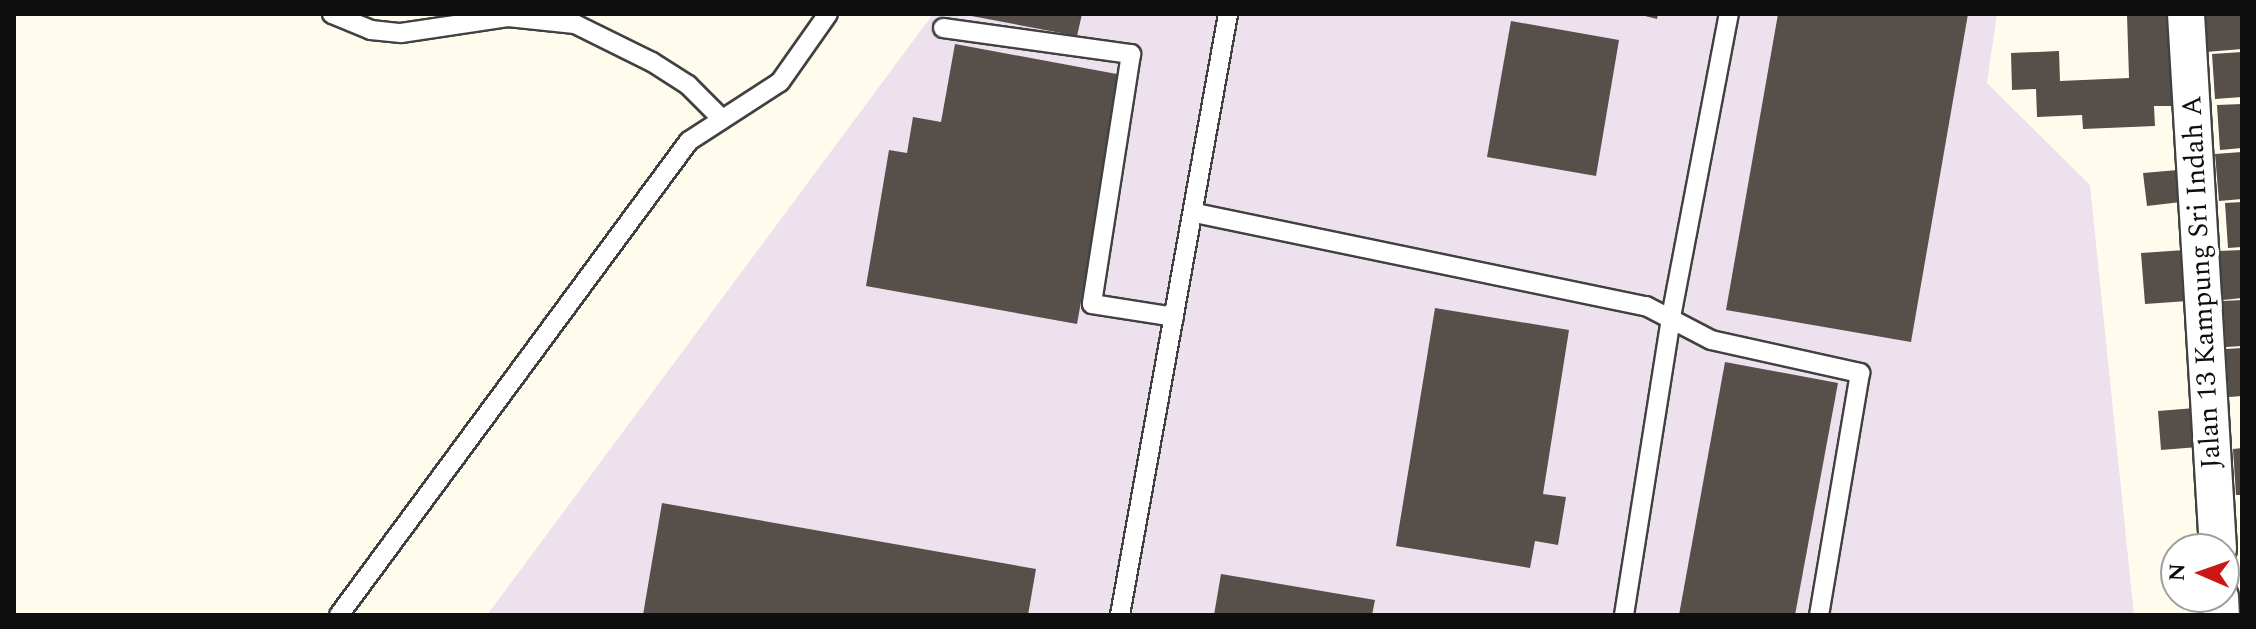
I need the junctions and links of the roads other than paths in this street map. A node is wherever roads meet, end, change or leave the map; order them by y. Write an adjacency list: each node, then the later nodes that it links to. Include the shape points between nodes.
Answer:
1 (332, 14): 7 (lane, via 371,30 401,33 508,17 575,24 688,85)
2 (828, 14): 7 (lane, via 780,82)
3 (1228, 14): 8 (lane)
4 (1729, 14): 10 (lane)
5 (2186, 14): 11 (street, Jalan 13 Kampung Sri Indah A)
6 (943, 28): 9 (lane, via 1131,54 1092,304)
7 (722, 119): 12 (lane, via 689,141)
8 (1195, 213): 9 (lane); 10 (lane, via 1619,299)
9 (1174, 317): 13 (lane)
10 (1671, 317): 14 (lane); 15 (lane, via 1711,340 1860,373)
11 (2217, 533)
12 (339, 615)
13 (1120, 615)
14 (1624, 615)
15 (1819, 615)

